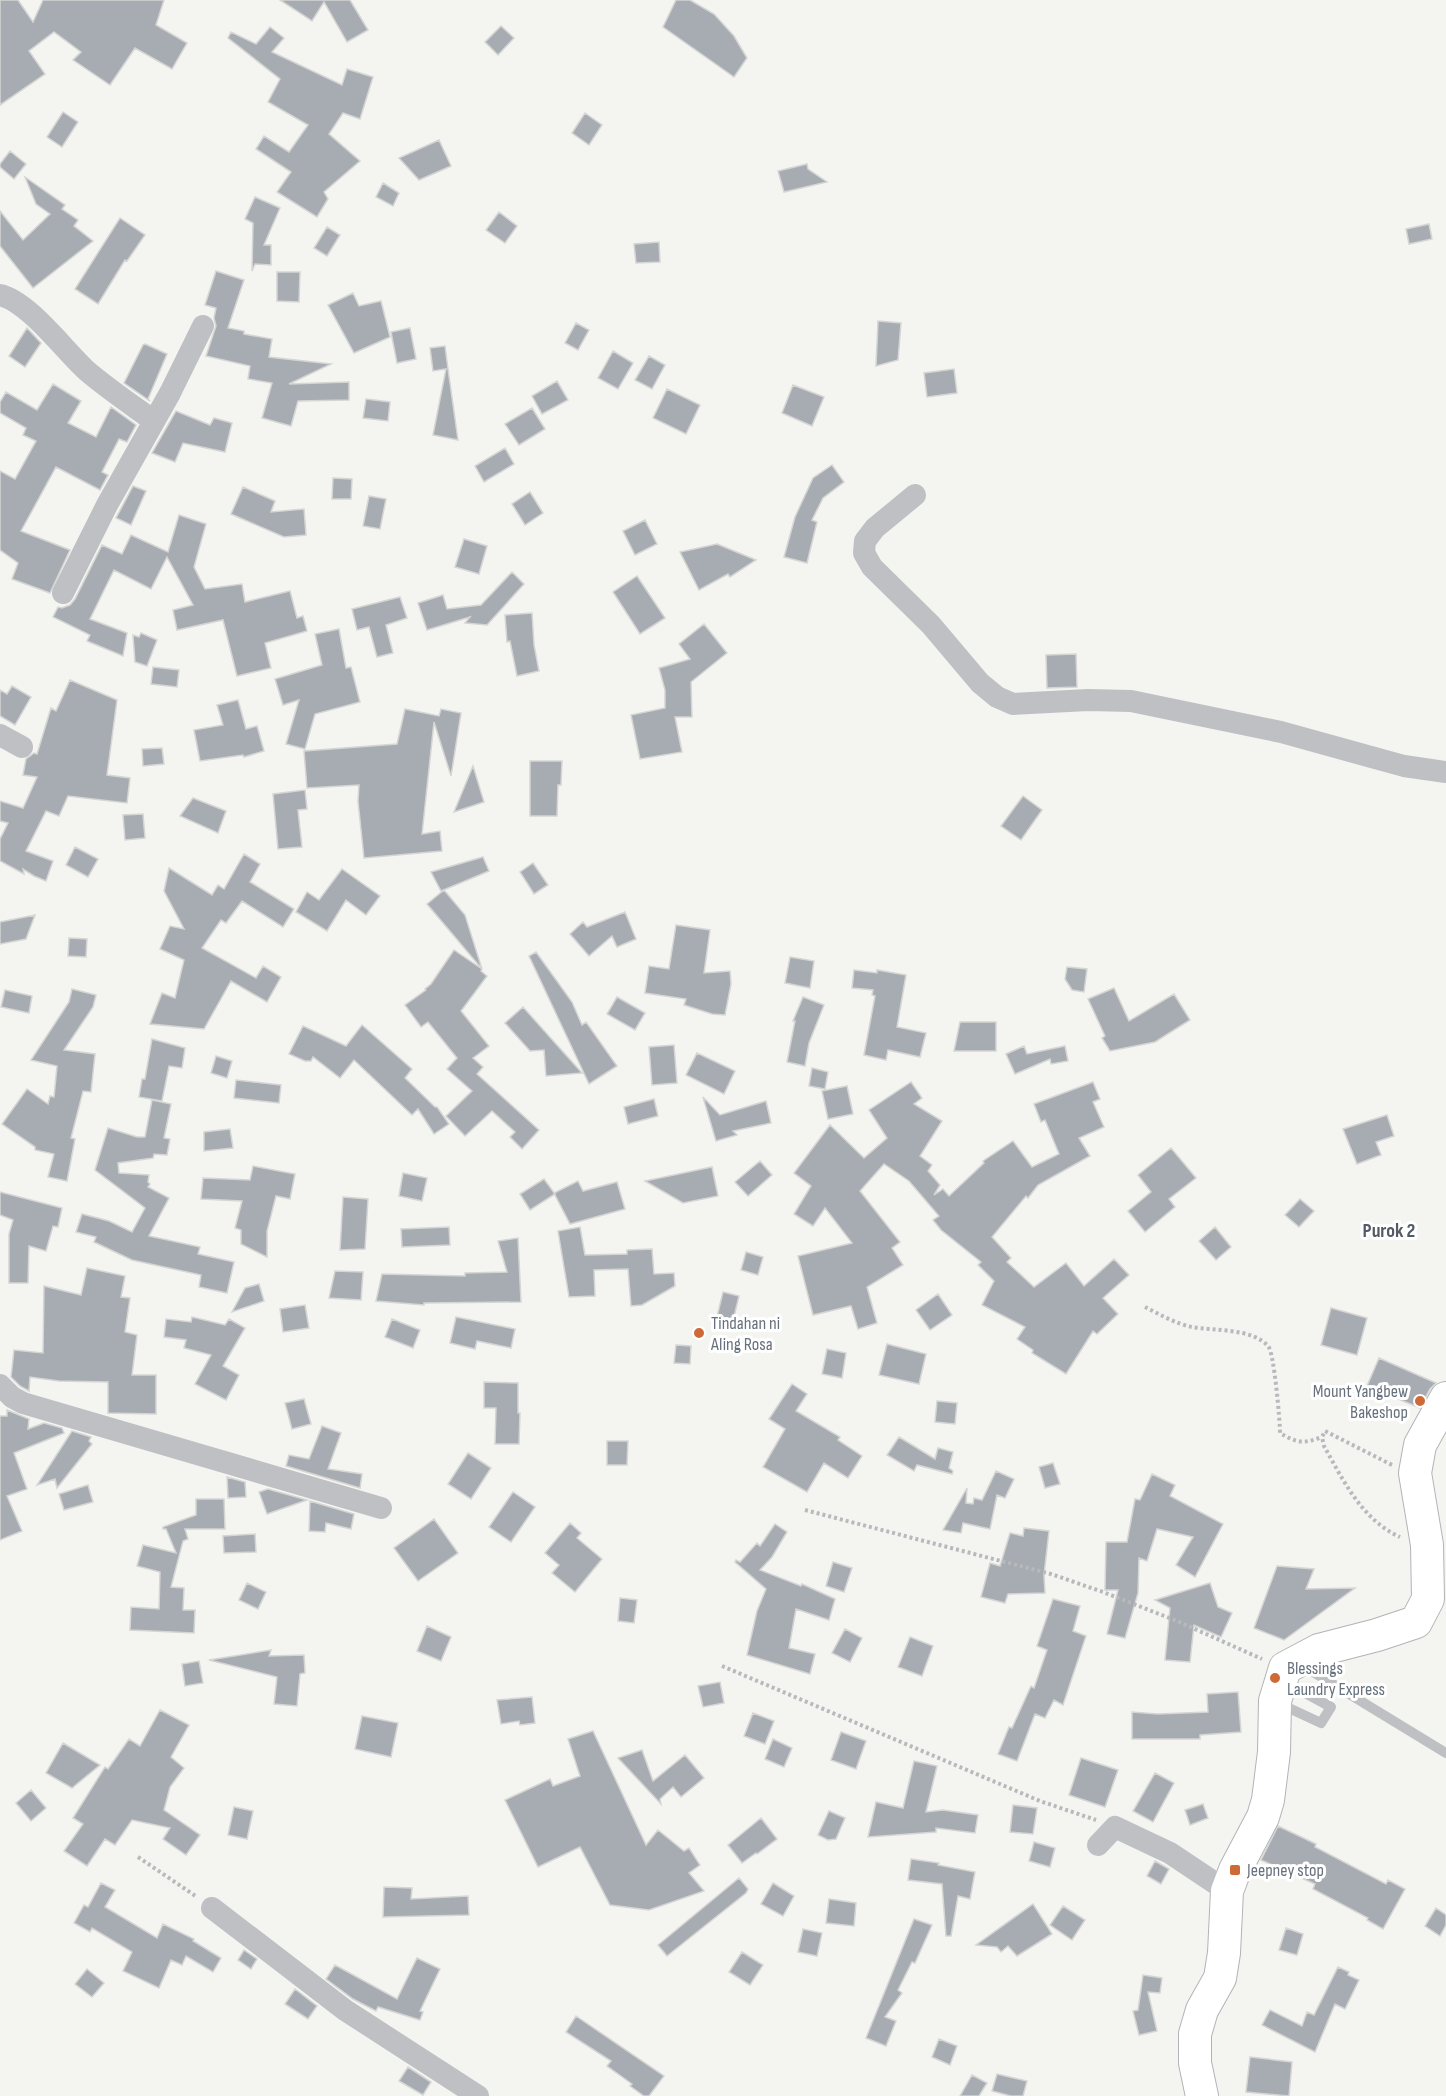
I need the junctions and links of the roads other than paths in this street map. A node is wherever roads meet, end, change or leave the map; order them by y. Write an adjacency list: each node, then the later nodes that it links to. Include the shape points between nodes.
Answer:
1 (0, 295): 3 (street, via 28,310 87,371)
2 (203, 327): 3 (street)
3 (154, 421): 5 (street)
4 (915, 495): 8 (street, via 875,528 865,541 864,553 872,567 997,697 1013,704 1131,701 1281,732 1404,766)
5 (63, 593)
6 (0, 735): 7 (street)
7 (22, 747)
8 (1446, 772)
9 (0, 1385): 11 (street, via 23,1403)
10 (1446, 1398): 12 (main road, via 1420,1445 1415,1473)
11 (381, 1508)
12 (1437, 1601): 13 (main road, via 1416,1622 1319,1650)
13 (1285, 1678): 14 (lane); 16 (main road, via 1268,1800)
14 (1446, 1753)
15 (1098, 1845): 16 (street, via 1115,1827 1170,1852)
16 (1227, 1891): 19 (main road, via 1220,1978 1202,2010 1195,2034 1195,2064)
17 (212, 1908): 18 (street, via 345,2010)
18 (478, 2096)
19 (1202, 2096)

